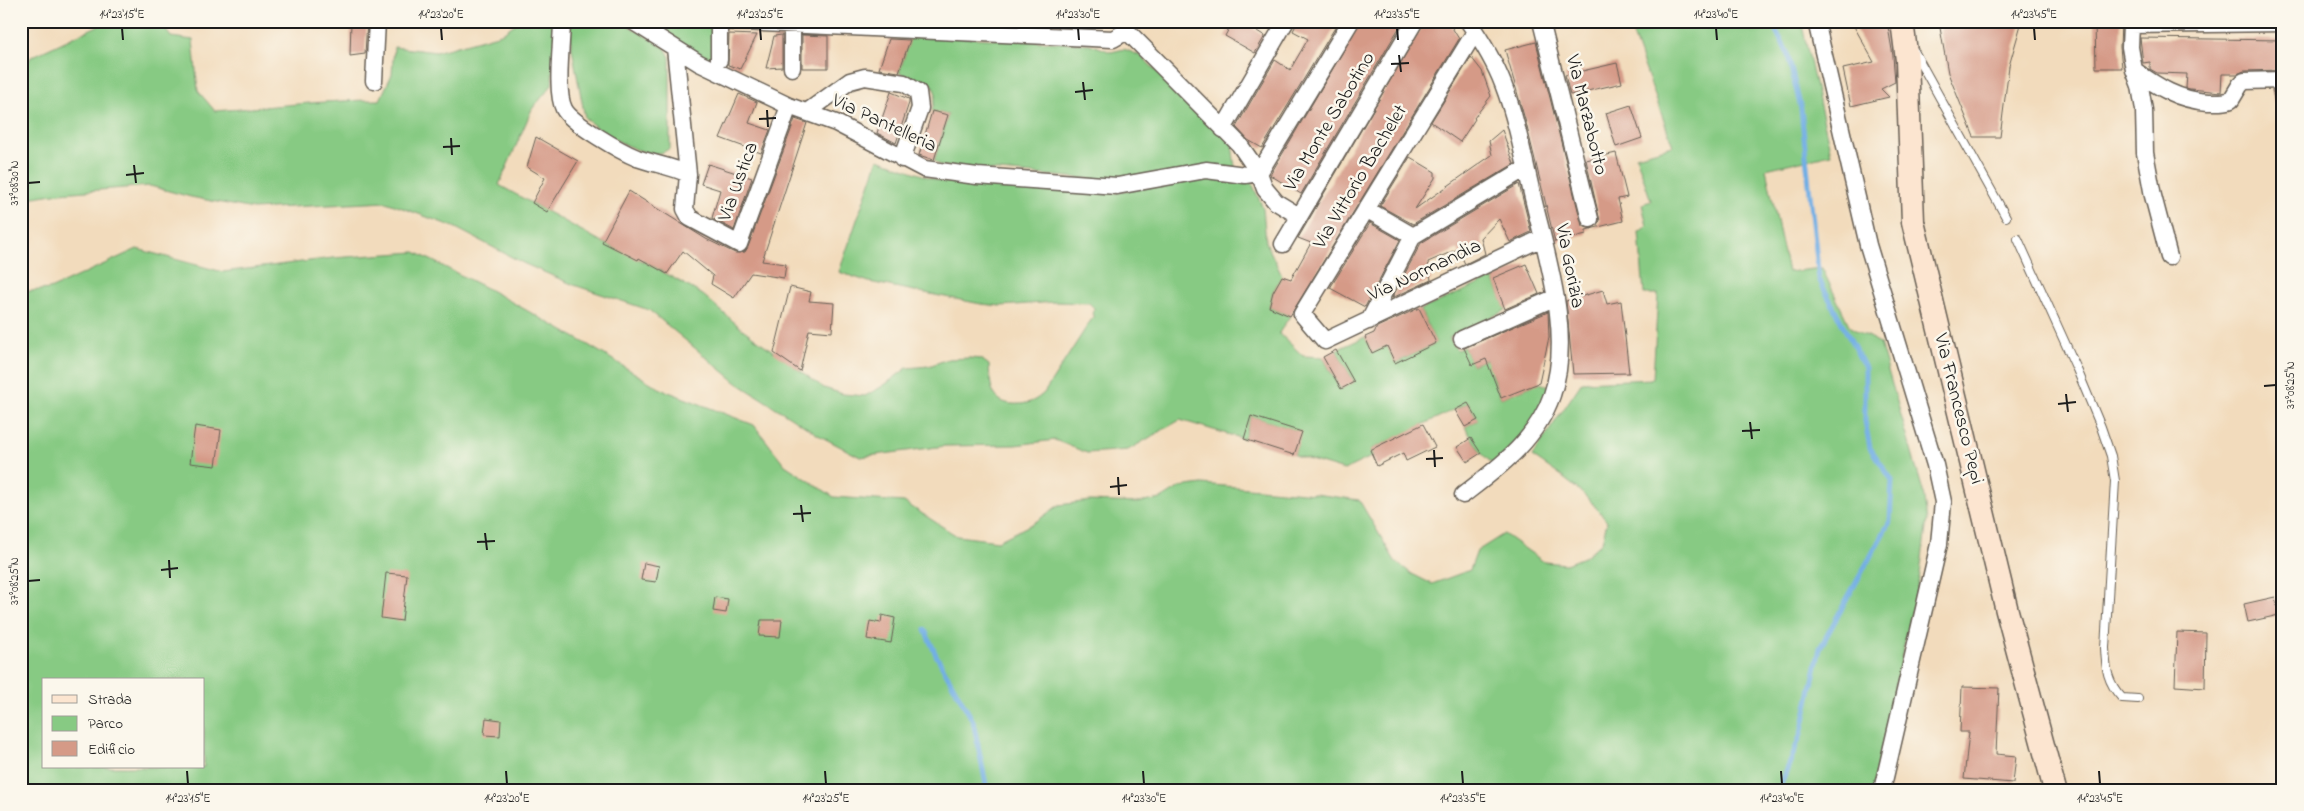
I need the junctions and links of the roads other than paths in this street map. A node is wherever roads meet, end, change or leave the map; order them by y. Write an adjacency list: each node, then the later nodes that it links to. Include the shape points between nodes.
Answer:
1 (377, 21): 20 (street)
2 (562, 21): 27 (street, via 560,85 564,109 579,125 636,157)
3 (719, 21): 11 (street); 16 (street)
4 (1286, 21): 23 (street)
5 (1351, 21): 26 (street)
6 (1414, 21): 29 (street, Via Monte Sabotino)
7 (1541, 21): 31 (street, Via Marzabotto)
8 (1816, 21): 43 (street, via 1868,245 1935,465 1943,502 1939,544)
9 (638, 23): 15 (street, Via Pantelleria)
10 (2283, 23): 18 (street, via 2130,25)
11 (792, 24): 12 (street, via 1113,39); 17 (street)
12 (1127, 26): 23 (street)
13 (1471, 26): 25 (street, Via Gorizia, via 1503,84); 28 (street, Via Vittorio Bachelet)
14 (1903, 26): 30 (lane); 44 (main road, Via Francesco Pepi, via 1914,222)
15 (675, 48): 21 (street, Via Pantelleria); 27 (street)
16 (719, 60)
17 (792, 68)
18 (2134, 70): 19 (street, via 2166,92 2194,101 2224,103 2231,100 2244,81); 36 (street, via 2144,110 2145,152 2153,196)
19 (2283, 80)
20 (374, 81)
21 (789, 106): 22 (street, Via Pantelleria); 27 (street, Via Ustica, via 739,244 690,218 685,209)
22 (807, 112): 24 (street, Via Pantelleria, via 836,123); 24 (street, via 850,81 865,77 904,83 918,92 920,108)
23 (1223, 129): 26 (street, via 1239,144)
24 (902, 159): 26 (street, Via Pantelleria, via 924,169 977,176 1117,186 1206,170 1245,175)
25 (1526, 168): 32 (street); 33 (street, Via Gorizia)
26 (1259, 173): 29 (street, via 1265,189 1276,202)
27 (688, 174)
28 (1366, 209): 32 (street); 40 (street, Via Vittorio Bachelet, via 1302,314)
29 (1300, 216): 35 (street, Via Monte Sabotino)
30 (2006, 218)
31 (1590, 219)
32 (1413, 236): 38 (street)
33 (1542, 238): 37 (street, Via Gorizia); 38 (street, Via Normandia)
34 (2018, 239): 42 (lane, via 2076,367 2111,456 2115,481 2106,673 2112,688 2122,698)
35 (1283, 244)
36 (2169, 257)
37 (1554, 298): 39 (street); 41 (street, Via Gorizia, via 1560,336 1558,365 1552,395 1540,423 1520,449)
38 (1369, 321): 40 (street, Via Normandia)
39 (1462, 339)
40 (1325, 342)
41 (1463, 495)
42 (2138, 699)
43 (1882, 790)
44 (2054, 790)

